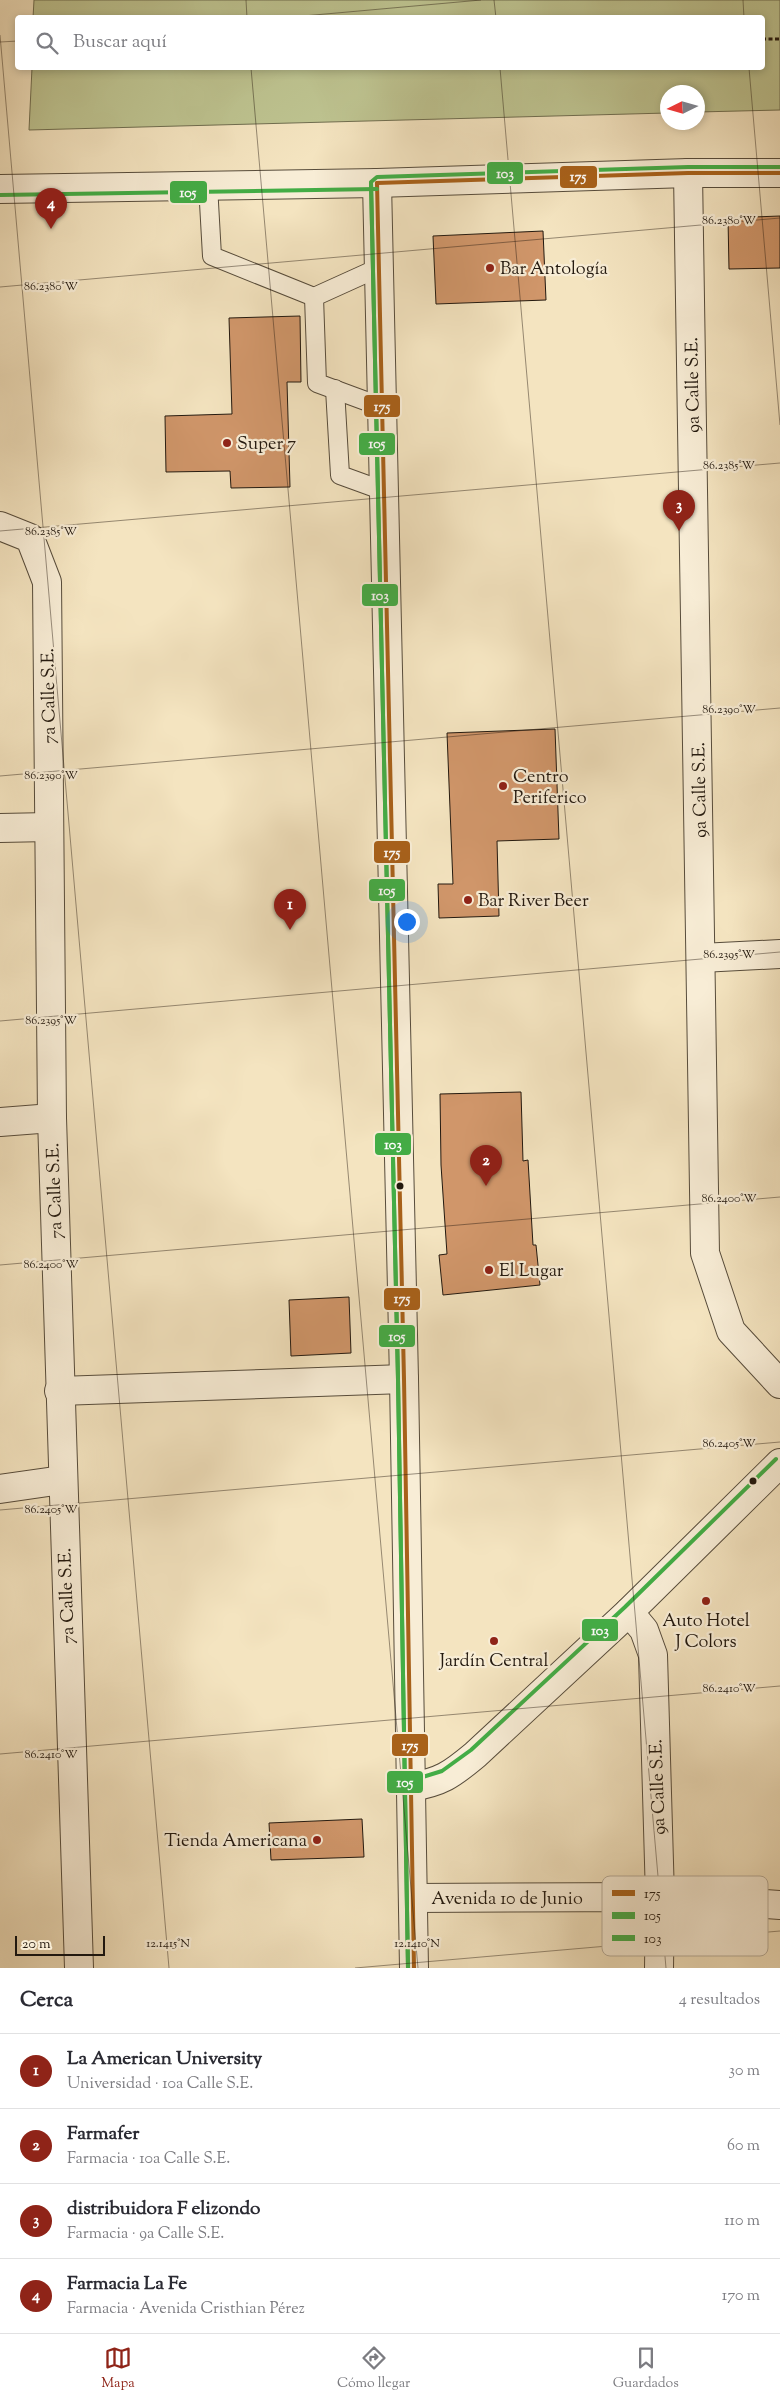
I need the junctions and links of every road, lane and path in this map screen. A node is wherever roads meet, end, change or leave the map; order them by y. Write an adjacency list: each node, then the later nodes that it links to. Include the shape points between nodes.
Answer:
1 (765, 39): 2 (path)
2 (780, 39)
3 (688, 173): 4 (street); 5 (street); 17 (street, 9a Calle S.E.)
4 (780, 173)
5 (377, 183): 6 (street); 8 (street)
6 (208, 185): 7 (street); 9 (lane, via 212,256)
7 (0, 189)
8 (378, 268): 9 (lane); 11 (street)
9 (314, 297): 10 (lane, via 317,383)
10 (335, 390): 11 (lane); 12 (lane, via 340,475)
11 (382, 407): 12 (street)
12 (384, 491): 20 (street)
13 (0, 526): 14 (street, 7a Calle S.E., via 30,538 47,582)
14 (49, 827): 15 (street); 18 (street, 7a Calle S.E.)
15 (0, 828)
16 (780, 954): 17 (street)
17 (701, 958): 21 (street, 9a Calle S.E., via 705,1253 732,1331)
18 (52, 1118): 19 (street); 22 (street, 7a Calle S.E.)
19 (0, 1122)
20 (404, 1379): 22 (street); 27 (street)
21 (780, 1384)
22 (60, 1391): 24 (street, 7a Calle S.E.)
23 (780, 1463): 26 (street)
24 (62, 1480): 25 (street); 31 (street, 7a Calle S.E.)
25 (0, 1489)
26 (629, 1612): 27 (street, via 458,1770 437,1782); 28 (street, 9a Calle S.E., via 644,1630 653,1655)
27 (411, 1787): 30 (street)
28 (659, 1876)
29 (602, 1897): 30 (street, Avenida 10 de Junio)
30 (413, 1898): 32 (street)
31 (79, 1968)
32 (414, 1968)

